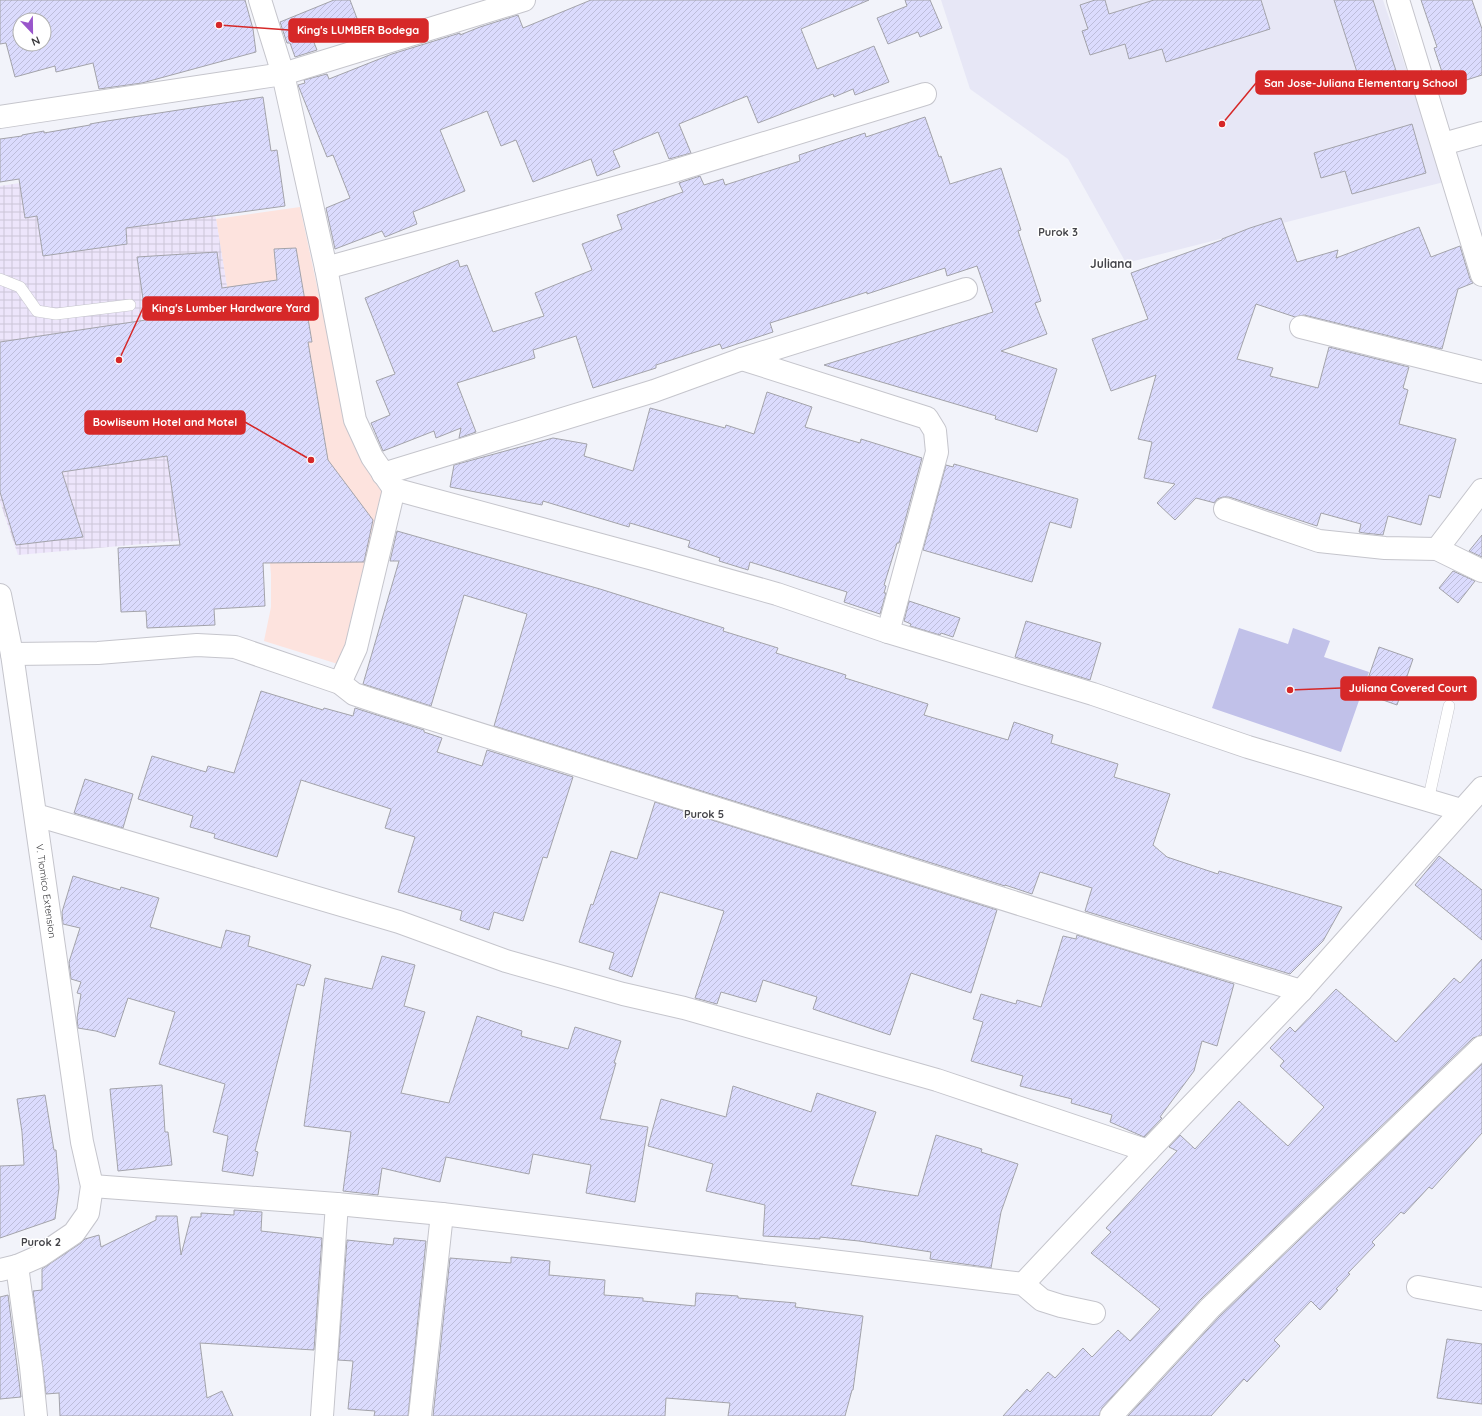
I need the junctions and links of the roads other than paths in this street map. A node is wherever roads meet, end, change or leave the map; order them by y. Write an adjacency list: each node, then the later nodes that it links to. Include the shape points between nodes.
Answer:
1 (260, 0): 4 (street)
2 (524, 0): 4 (street)
3 (1398, 0): 8 (street)
4 (282, 74): 6 (street); 9 (street)
5 (925, 94): 9 (street, via 664,174)
6 (0, 117)
7 (1482, 133): 8 (street)
8 (1443, 144): 10 (street)
9 (326, 268): 17 (street, via 354,420 372,457)
10 (1482, 275)
11 (0, 278): 13 (lane, via 20,287 37,311 56,314)
12 (966, 289): 15 (street)
13 (130, 305)
14 (1301, 327): 16 (street)
15 (742, 359): 17 (street); 23 (street, via 927,418 935,431 937,452)
16 (1482, 372)
17 (388, 481): 23 (street, via 777,594); 25 (street, via 356,648)
18 (1482, 490): 20 (street)
19 (1225, 509): 20 (street, via 1319,541 1385,548)
20 (1437, 549): 21 (street)
21 (1482, 571)
22 (0, 595): 24 (street, V. Tiomico Extension)
23 (888, 632): 28 (street, via 1094,694 1248,747)
24 (12, 654): 25 (street, via 98,653 197,645 235,647); 30 (street, V. Tiomico Extension)
25 (340, 683): 31 (street, via 354,694 384,704)
26 (1449, 706): 28 (lane)
27 (1482, 788): 29 (street)
28 (1428, 800): 29 (street)
29 (1461, 810): 31 (street)
30 (36, 815): 33 (street, via 399,922 506,961 623,994 684,1008 937,1080); 34 (street, V. Tiomico Extension, via 81,1135)
31 (1301, 991): 33 (street)
32 (1482, 1047): 45 (street, via 1210,1308)
33 (1148, 1151): 38 (street)
34 (92, 1186): 35 (street); 37 (street, via 88,1213 74,1233 40,1256)
35 (336, 1204): 36 (street); 43 (street)
36 (442, 1214): 38 (street); 44 (street)
37 (9, 1268): 42 (street, via 31,1368)
38 (1023, 1284): 41 (street, via 1042,1300)
39 (1418, 1287): 40 (street)
40 (1482, 1299)
41 (1094, 1313)
42 (36, 1416)
43 (322, 1416)
44 (420, 1416)
45 (1111, 1416)

